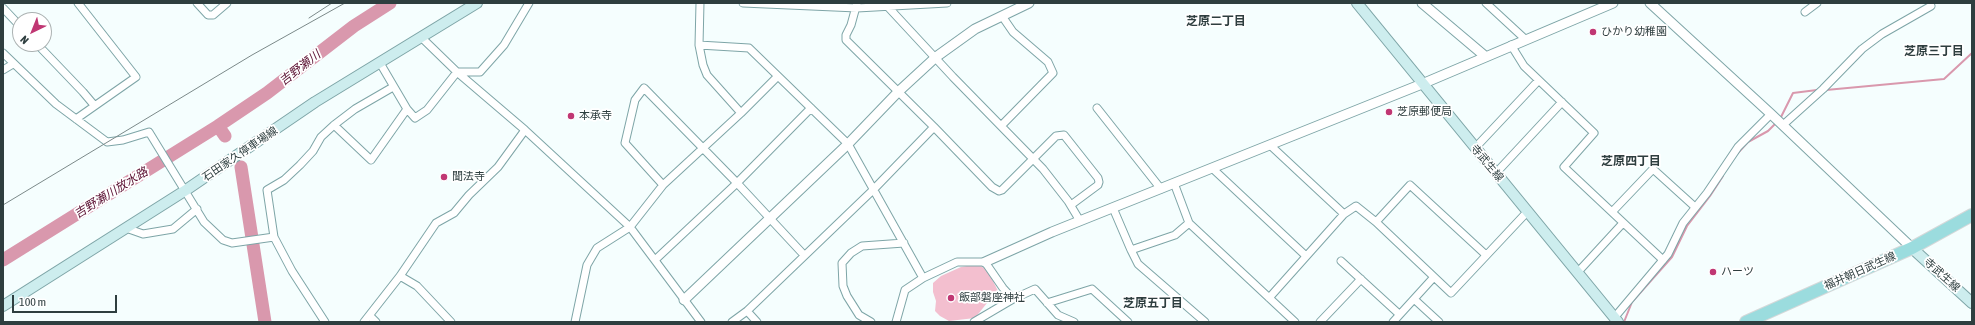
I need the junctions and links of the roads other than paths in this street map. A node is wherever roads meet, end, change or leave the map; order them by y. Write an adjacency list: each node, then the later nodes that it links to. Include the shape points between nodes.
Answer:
1 (78, 3): 42 (street, via 136,77)
2 (198, 3): 3 (street, via 208,15 213,15)
3 (228, 3)
4 (477, 3): 24 (main road, 石田家久停車場線)
5 (528, 3): 35 (street, via 504,45 480,72)
6 (700, 3): 26 (street)
7 (743, 3): 16 (street)
8 (947, 3): 20 (street)
9 (1029, 3): 22 (street)
10 (1357, 3): 38 (main road, 寺武生線)
11 (1422, 3): 31 (street)
12 (1486, 3): 25 (street)
13 (1613, 3): 17 (street)
14 (1650, 3): 47 (street)
15 (1817, 3): 21 (street)
16 (857, 6): 20 (street); 40 (street, via 846,40)
17 (1596, 6): 25 (street)
18 (1931, 6): 50 (street, via 1882,34 1862,49)
19 (3, 8): 23 (street)
20 (890, 8): 30 (street)
21 (1805, 12)
22 (1002, 16): 30 (street, via 975,30); 51 (street, via 1013,32 1048,62 1053,73)
23 (12, 18)
24 (422, 38): 32 (main road, 石田家久停車場線); 35 (street)
25 (1525, 39): 27 (street)
26 (699, 45): 36 (street, via 748,48); 46 (street, via 707,75)
27 (1511, 45): 31 (street); 37 (street, via 1524,66)
28 (45, 52): 42 (street)
29 (3, 53): 33 (street)
30 (936, 57): 40 (street); 51 (street)
31 (1486, 57): 38 (street)
32 (380, 63): 39 (street); 65 (main road, 石田家久停車場線, via 315,102)
33 (14, 64): 34 (street); 48 (street, via 56,104)
34 (3, 70)
35 (457, 72): 45 (street, via 426,110 415,118); 53 (street)
36 (777, 77): 43 (street); 46 (street)
37 (1538, 81): 41 (street); 57 (street)
38 (1422, 84): 55 (street); 57 (main road, 寺武生線)
39 (393, 87): 45 (street); 49 (street, via 355,109)
40 (898, 92): 52 (street); 54 (street)
41 (1562, 102): 60 (street); 72 (street, via 1594,133 1564,167)
42 (94, 106): 48 (street)
43 (811, 108): 54 (street); 61 (street)
44 (1097, 108): 64 (street)
45 (407, 109): 49 (street, via 371,160)
46 (741, 113): 56 (street)
47 (1770, 114): 50 (street); 68 (street, via 1738,147)
48 (76, 118): 65 (street, via 107,142 147,132 152,135)
49 (334, 125): 82 (street, via 321,137 300,165 284,180 267,190)
50 (1783, 125): 84 (street)
51 (1001, 126): 58 (street)
52 (934, 127): 58 (street, via 996,190 1002,190); 66 (street)
53 (525, 130): 80 (street); 94 (street, via 498,167 454,213 436,224)
54 (848, 144): 66 (street); 75 (street)
55 (1270, 145): 59 (street); 73 (street)
56 (702, 148): 61 (street); 63 (street); 63 (street, via 644,88 635,100 625,143)
57 (1475, 148): 60 (main road, 寺武生線)
58 (1033, 159): 67 (street); 67 (street, via 1056,136 1064,135 1070,142 1099,182 1098,186)
59 (1212, 168): 62 (street); 88 (street)
60 (1496, 173): 71 (main road, 寺武生線)
61 (737, 183): 75 (street); 89 (street)
62 (1174, 183): 64 (street); 78 (street)
63 (663, 185): 80 (street)
64 (1161, 189): 69 (street)
65 (186, 190): 70 (street); 81 (main road, 石田家久停車場線)
66 (873, 190): 83 (street); 86 (street)
67 (1071, 206): 76 (street)
68 (1695, 207): 72 (street, via 1654,169); 90 (street)
69 (1113, 208): 76 (street); 85 (street)
70 (197, 209): 81 (street, via 174,229 143,234); 82 (street, via 210,228 223,240 232,243)
71 (1528, 211): 87 (street); 93 (main road, 寺武生線)
72 (1612, 212): 79 (street)
73 (1344, 214): 77 (street, via 1356,206); 88 (street)
74 (1972, 215): 84 (main road, 福井朝日武生線)
75 (770, 219): 86 (street); 101 (street)
76 (1080, 221): 92 (street)
77 (1376, 222): 87 (street, via 1410,185); 95 (street)
78 (1189, 223): 85 (street, via 1175,235); 98 (street)
79 (1623, 223): 90 (street); 93 (street)
80 (630, 227): 89 (street); 114 (street, via 597,248 589,260)
81 (126, 228): 104 (main road, 石田家久停車場線)
82 (274, 237): 110 (street, via 292,271)
83 (904, 242): 96 (street); 118 (street, via 862,246 842,262 843,286 847,296 859,315)
84 (1912, 248): 103 (main road, 寺武生線); 128 (main road, 福井朝日武生線)
85 (1130, 250): 123 (street, via 1138,264)
86 (804, 255): 105 (street)
87 (1486, 255): 95 (street, via 1451,293)
88 (1306, 256): 98 (street)
89 (654, 260): 101 (street)
90 (1663, 260): 109 (street)
91 (1341, 261): 97 (street)
92 (985, 262): 96 (street, via 957,262); 100 (street)
93 (1577, 273): 109 (main road, 寺武生線)
94 (400, 276): 107 (street); 113 (street, via 417,286)
95 (1434, 277): 99 (street)
96 (923, 278): 119 (street, via 905,290)
97 (1360, 279): 106 (street); 125 (street)
98 (1269, 298): 108 (street)
99 (1414, 298): 106 (street); 127 (street)
100 (1013, 299): 102 (street, via 1035,289); 120 (street)
101 (684, 300): 115 (street)
102 (1047, 303): 121 (street, via 1058,314); 122 (street, via 1092,289)
103 (1972, 303)
104 (3, 306)
105 (747, 311): 116 (street); 117 (street)
106 (1399, 314): 126 (street)
107 (370, 316): 111 (street); 112 (street)
108 (1286, 319): 124 (street)
109 (1616, 320)
110 (325, 322)
111 (364, 322)
112 (376, 322)
113 (451, 322)
114 (575, 322)
115 (701, 322)
116 (732, 322)
117 (757, 322)
118 (871, 322)
119 (896, 322)
120 (974, 322)
121 (1074, 322)
122 (1127, 322)
123 (1205, 322)
124 (1295, 322)
125 (1320, 322)
126 (1392, 322)
127 (1439, 322)
128 (1746, 322)

